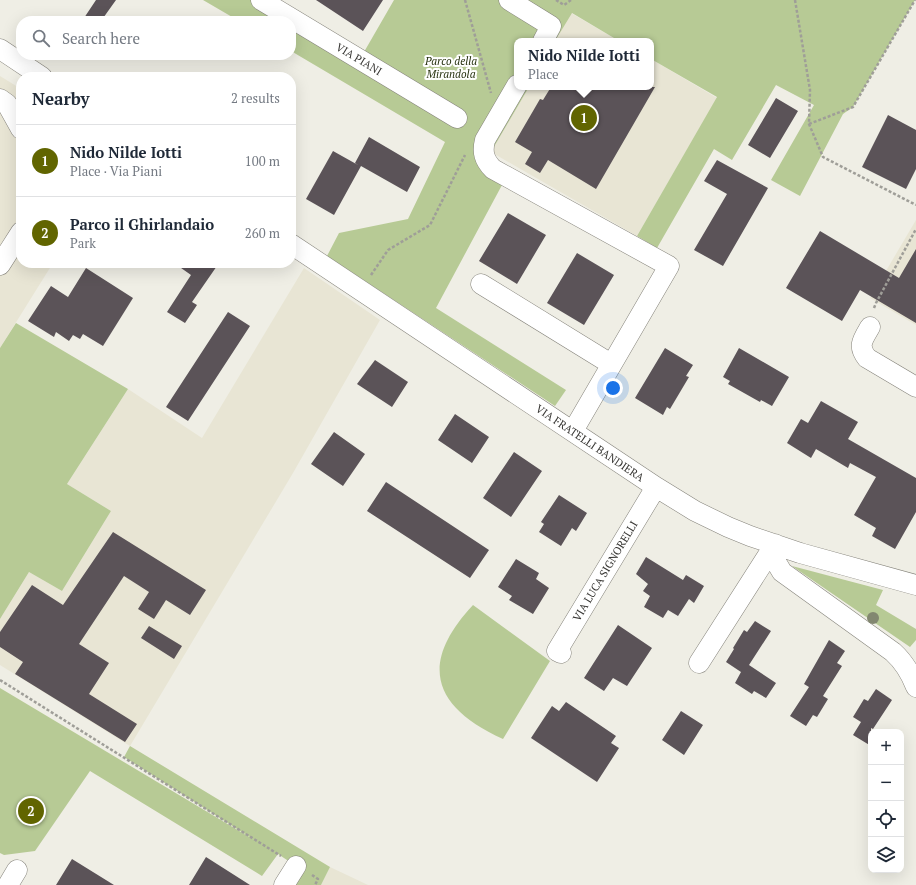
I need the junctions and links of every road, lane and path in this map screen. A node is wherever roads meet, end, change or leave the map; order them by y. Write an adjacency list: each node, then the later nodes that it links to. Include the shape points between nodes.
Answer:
1 (261, 0): 8 (street, VIA PIANI)
2 (465, 0): 16 (path)
3 (509, 0): 10 (street, via 551,26)
4 (556, 0): 5 (path, via 564,5)
5 (571, 0)
6 (795, 0): 20 (path, via 810,90)
7 (915, 0): 20 (path, via 854,107)
8 (288, 16)
9 (296, 21): 18 (street, VIA PIANI)
10 (545, 38)
11 (0, 49): 12 (street)
12 (16, 60)
13 (16, 60): 14 (street)
14 (34, 72)
15 (515, 90): 30 (street, via 485,140 483,148 487,164 669,266)
16 (491, 94)
17 (0, 99): 19 (street, via 7,104)
18 (457, 118)
19 (16, 120)
20 (809, 124): 22 (path, via 823,157)
21 (468, 150): 28 (path, via 430,225 388,250)
22 (916, 205)
23 (916, 229): 29 (path, via 876,303)
24 (16, 240): 26 (street)
25 (296, 247): 28 (street, VIA FRATELLI BANDIERA)
26 (0, 265)
27 (481, 284): 30 (street)
28 (361, 291): 32 (street, VIA FRATELLI BANDIERA)
29 (870, 327): 31 (street, via 862,341 862,350 867,358)
30 (612, 364): 32 (street)
31 (916, 387)
32 (573, 431): 33 (street, VIA FRATELLI BANDIERA)
33 (656, 487): 34 (street, VIA FRATELLI BANDIERA, via 728,527); 36 (street, VIA LUCA SIGNORELLI, via 557,651)
34 (775, 544): 35 (street, VIA FRATELLI BANDIERA); 37 (street); 39 (street, via 776,562 782,572 893,652 906,668)
35 (916, 585)
36 (561, 653)
37 (699, 663)
38 (0, 680): 40 (path)
39 (916, 687)
40 (296, 866): 41 (street)
41 (284, 885)

